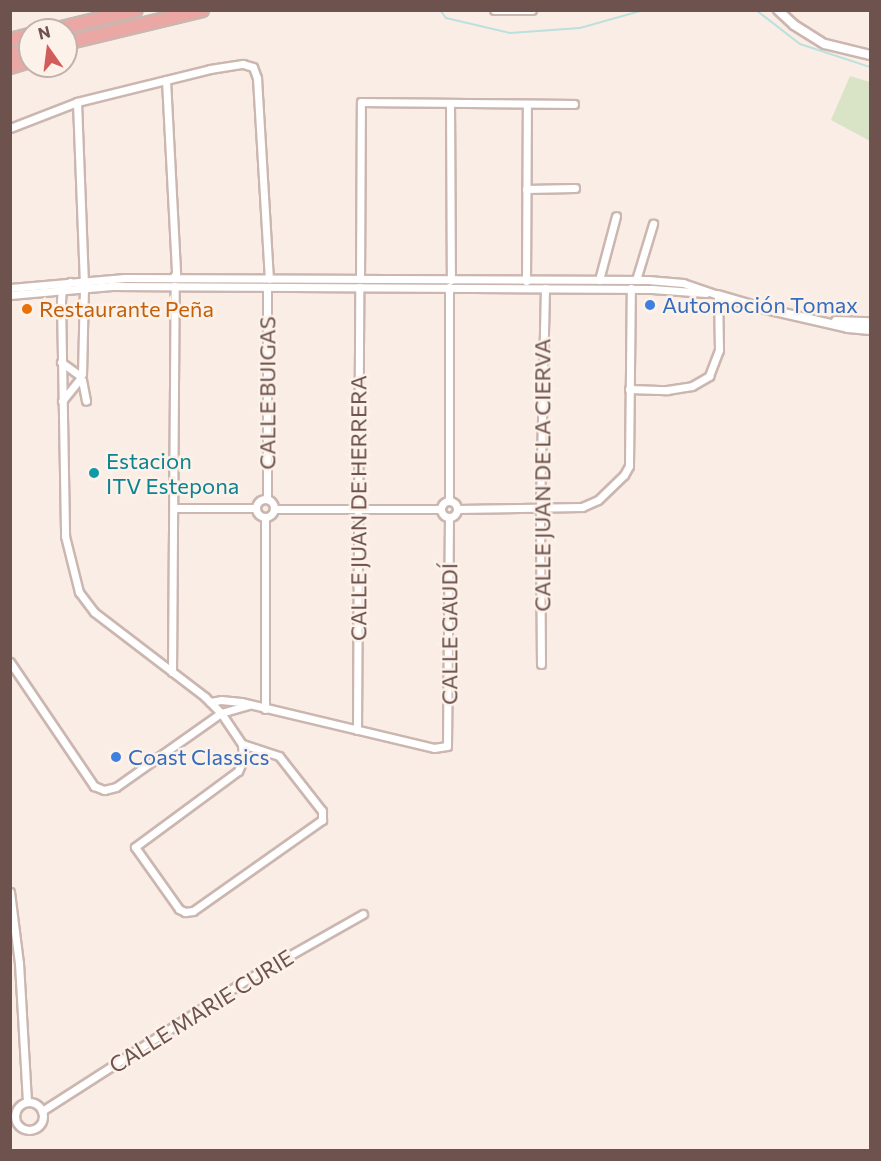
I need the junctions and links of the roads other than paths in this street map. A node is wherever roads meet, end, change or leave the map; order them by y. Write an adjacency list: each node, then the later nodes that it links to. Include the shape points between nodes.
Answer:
1 (136, 10): 6 (highway)
2 (202, 10): 7 (highway)
3 (495, 10): 4 (street)
4 (532, 10)
5 (778, 10): 10 (street, via 825,44)
6 (78, 24)
7 (112, 32): 8 (highway); 9 (highway)
8 (78, 40)
9 (78, 46)
10 (870, 54)
11 (166, 80): 12 (street); 27 (street); 29 (street, CALLE BUIGAS, via 243,64 253,67 257,78)
12 (77, 102): 16 (street); 30 (street)
13 (450, 103): 14 (street); 22 (street, via 361,102); 31 (street)
14 (527, 104): 15 (street); 18 (street)
15 (574, 104)
16 (10, 128)
17 (575, 188): 18 (street)
18 (526, 189): 23 (street)
19 (616, 216): 24 (street)
20 (653, 224): 25 (street)
21 (332, 279): 22 (street); 29 (street); 32 (street)
22 (360, 279): 31 (street)
23 (526, 280): 24 (street); 31 (street); 34 (street)
24 (599, 280): 25 (street)
25 (636, 280): 28 (street)
26 (70, 282): 30 (street); 33 (street); 37 (street)
27 (174, 282): 29 (street); 30 (street); 30 (street, via 125,278); 50 (street)
28 (671, 282): 36 (street, via 637,284); 39 (street)
29 (268, 283): 32 (street); 48 (street, CALLE BUIGAS)
30 (84, 284): 37 (street); 44 (street, via 84,365)
31 (450, 284): 32 (street); 34 (street); 49 (street)
32 (359, 287): 56 (street, CALLE JUAN DE HERRERA)
33 (10, 288)
34 (504, 288): 35 (street)
35 (545, 288): 36 (street); 54 (street, CALLE JUAN DE LA CIERVA)
36 (631, 288): 39 (street); 45 (street)
37 (62, 289): 38 (street); 43 (street)
38 (10, 295)
39 (718, 295): 40 (street); 45 (street, via 719,350 710,376 692,386)
40 (823, 320): 41 (street); 42 (street)
41 (870, 322)
42 (870, 330)
43 (61, 362): 44 (street); 46 (street)
44 (80, 377): 46 (street); 47 (street)
45 (629, 389): 54 (street, via 629,466 618,482 590,504)
46 (62, 401): 61 (street, via 65,536 79,592 94,612)
47 (86, 401)
48 (267, 499): 51 (street, via 261,500); 55 (street)
49 (449, 500): 52 (street); 53 (street)
50 (175, 508): 51 (street); 61 (street)
51 (256, 508): 57 (street)
52 (441, 508): 56 (street); 58 (street)
53 (458, 508): 54 (street); 58 (street)
54 (540, 508): 60 (street, CALLE JUAN DE LA CIERVA)
55 (274, 509): 56 (street); 57 (street)
56 (357, 509): 66 (street, CALLE JUAN DE HERRERA)
57 (265, 517): 64 (street)
58 (449, 517): 66 (street, CALLE GAUDÍ, via 447,746)
59 (10, 662): 65 (street, via 98,789 116,787)
60 (541, 664)
61 (172, 672): 62 (street)
62 (210, 702): 63 (street); 65 (street)
63 (250, 705): 64 (street); 65 (street)
64 (265, 708): 66 (street)
65 (222, 713): 67 (street)
66 (357, 730)
67 (242, 744): 67 (street, via 243,760 238,771 135,847 184,912 193,910 322,820 322,811 279,756)
68 (10, 892): 70 (street, via 19,963)
69 (363, 914): 71 (street, CALLE MARIE CURIE, via 248,979)
70 (27, 1102): 71 (street, via 35,1103); 71 (street, via 15,1113 23,1129 39,1127)
71 (42, 1111)

